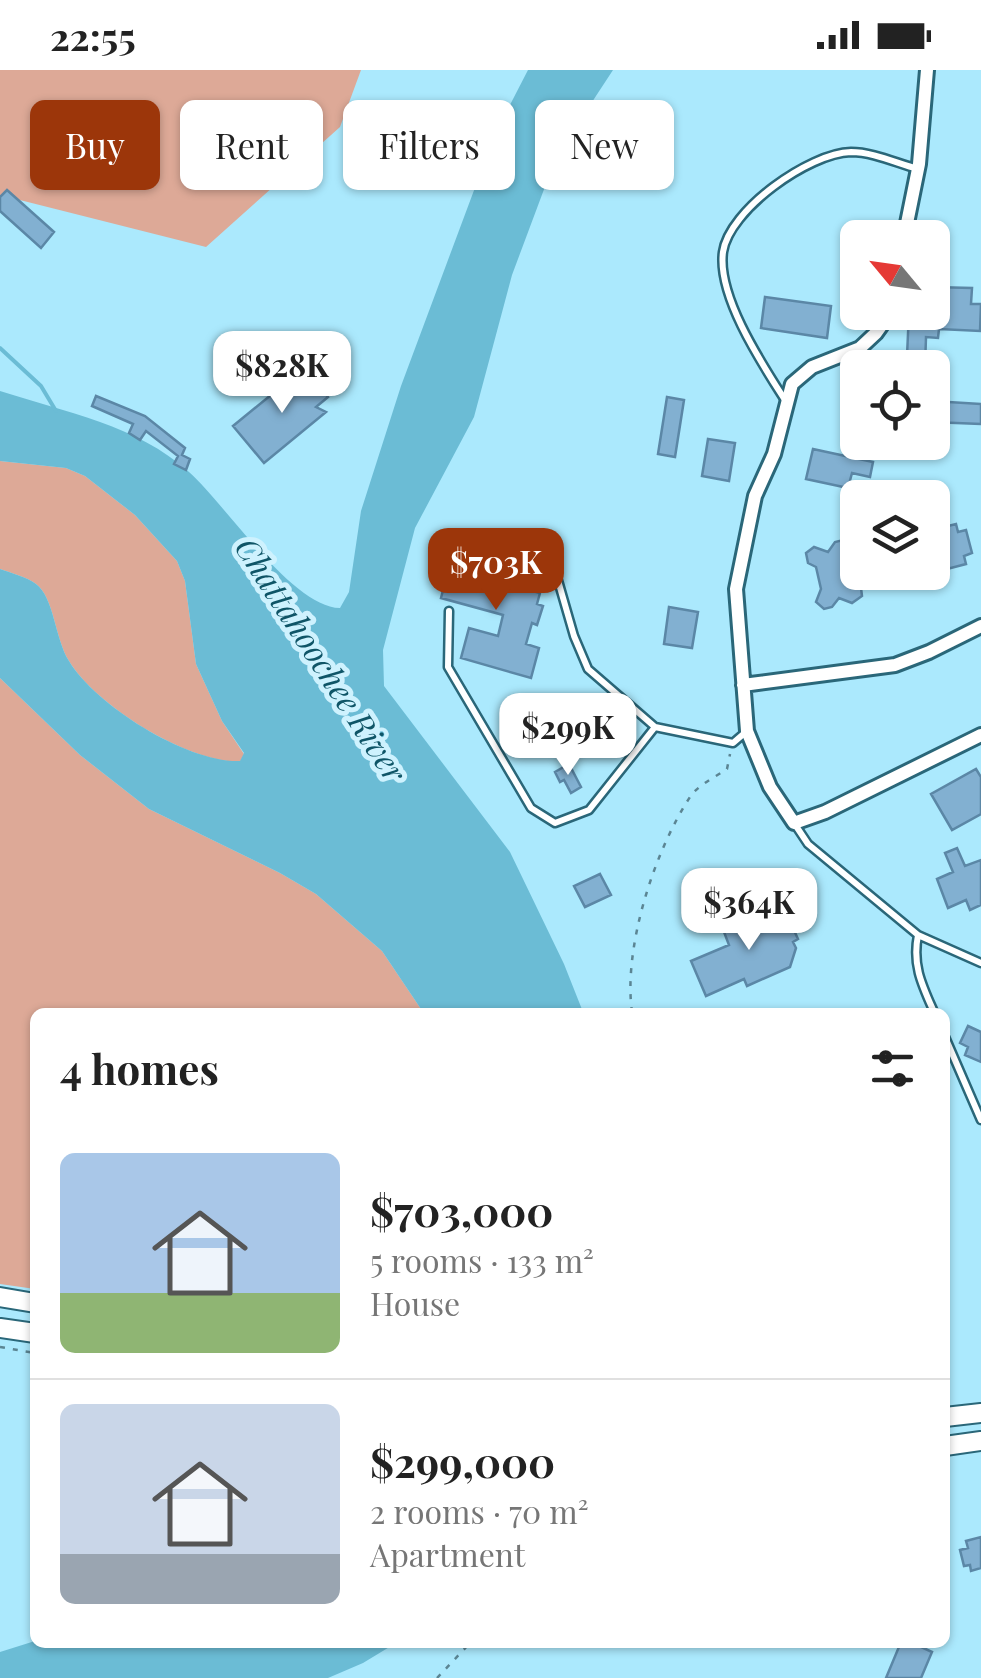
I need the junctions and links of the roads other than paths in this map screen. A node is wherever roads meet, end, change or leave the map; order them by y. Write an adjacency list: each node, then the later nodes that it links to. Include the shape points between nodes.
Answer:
1 (927, 70): 2 (street)
2 (918, 169): 3 (street); 5 (lane, via 849,152 826,157 761,197 730,231 723,252 734,308)
3 (908, 220)
4 (878, 330): 5 (street, via 860,348 802,375)
5 (786, 401): 9 (street, via 774,454 755,496 736,589)
6 (521, 552): 10 (lane, via 557,578 588,669)
7 (449, 611): 10 (lane, via 448,666 531,808 555,822 589,810)
8 (981, 626): 9 (street, via 895,665)
9 (743, 684): 11 (street)
10 (655, 727): 11 (lane, via 733,743)
11 (747, 731): 13 (street)
12 (981, 735): 13 (street)
13 (794, 823): 14 (lane, via 808,844)
14 (918, 935): 15 (lane); 16 (lane, via 916,970)
15 (981, 964)
16 (932, 1008)
17 (950, 1049): 18 (lane)
18 (981, 1120)
19 (0, 1297): 20 (main road)
20 (30, 1302)
21 (0, 1328): 22 (main road)
22 (30, 1332)
23 (981, 1413): 24 (main road)
24 (950, 1416)
25 (981, 1441): 26 (main road)
26 (950, 1445)

